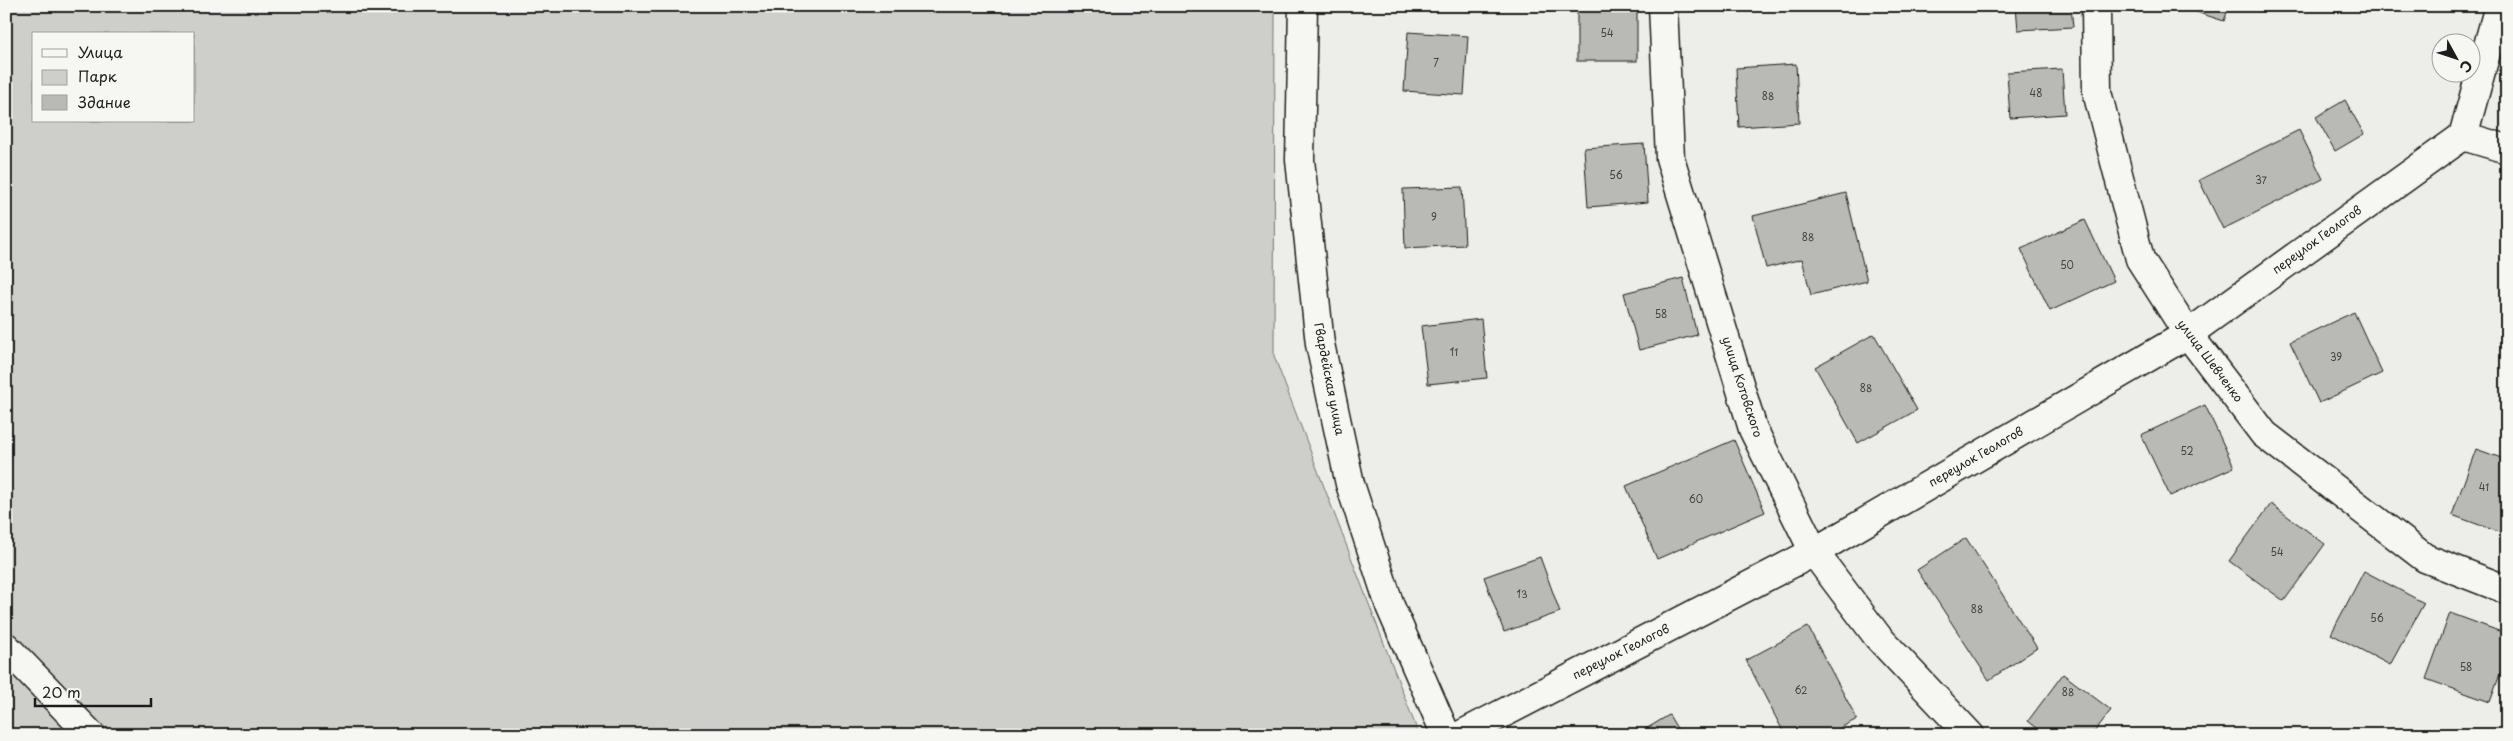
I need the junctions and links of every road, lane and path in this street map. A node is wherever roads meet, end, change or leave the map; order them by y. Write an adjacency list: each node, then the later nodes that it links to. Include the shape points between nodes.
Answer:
1 (1302, 6): 12 (main road, Гвардейская улица, via 1300,160 1320,344 1350,484 1390,606)
2 (1664, 6): 8 (main road, улица Котовского, via 1670,158 1753,429)
3 (2096, 6): 7 (main road, улица Шевченко, via 2097,92 2140,259)
4 (2500, 6): 5 (main road)
5 (2463, 136): 6 (main road); 7 (main road, переулок Геологов)
6 (2507, 149)
7 (2188, 334): 8 (main road, переулок Геологов); 9 (main road, улица Шевченко, via 2264,434 2425,558)
8 (1814, 552): 13 (main road, переулок Геологов); 14 (main road, улица Котовского, via 1878,637)
9 (2507, 590)
10 (6, 647): 11 (main road)
11 (90, 735)
12 (1446, 735)
13 (1461, 735)
14 (1970, 735)

